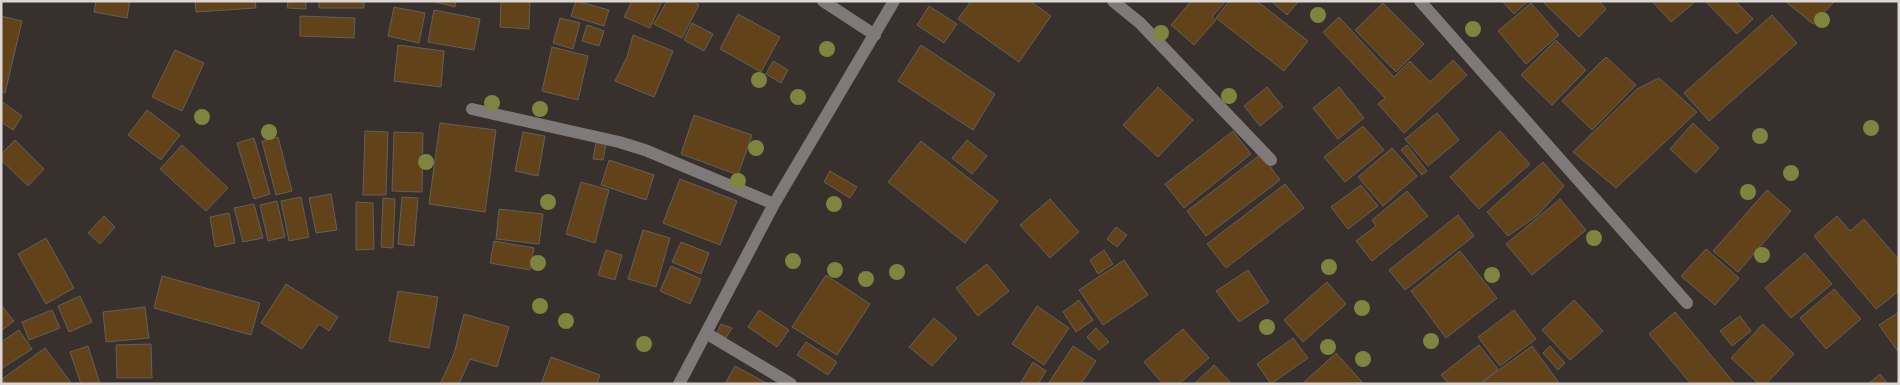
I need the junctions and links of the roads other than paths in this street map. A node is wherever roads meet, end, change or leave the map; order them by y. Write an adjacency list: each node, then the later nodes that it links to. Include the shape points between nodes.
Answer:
1 (823, 1): 5 (street)
2 (894, 1): 5 (street)
3 (1112, 1): 7 (street, via 1140,23)
4 (1420, 1): 9 (street)
5 (875, 35): 8 (street)
6 (472, 109): 8 (street, via 645,150)
7 (1271, 160)
8 (774, 204): 10 (street)
9 (1687, 303)
10 (706, 333): 11 (street); 12 (street)
11 (679, 384)
12 (792, 384)

